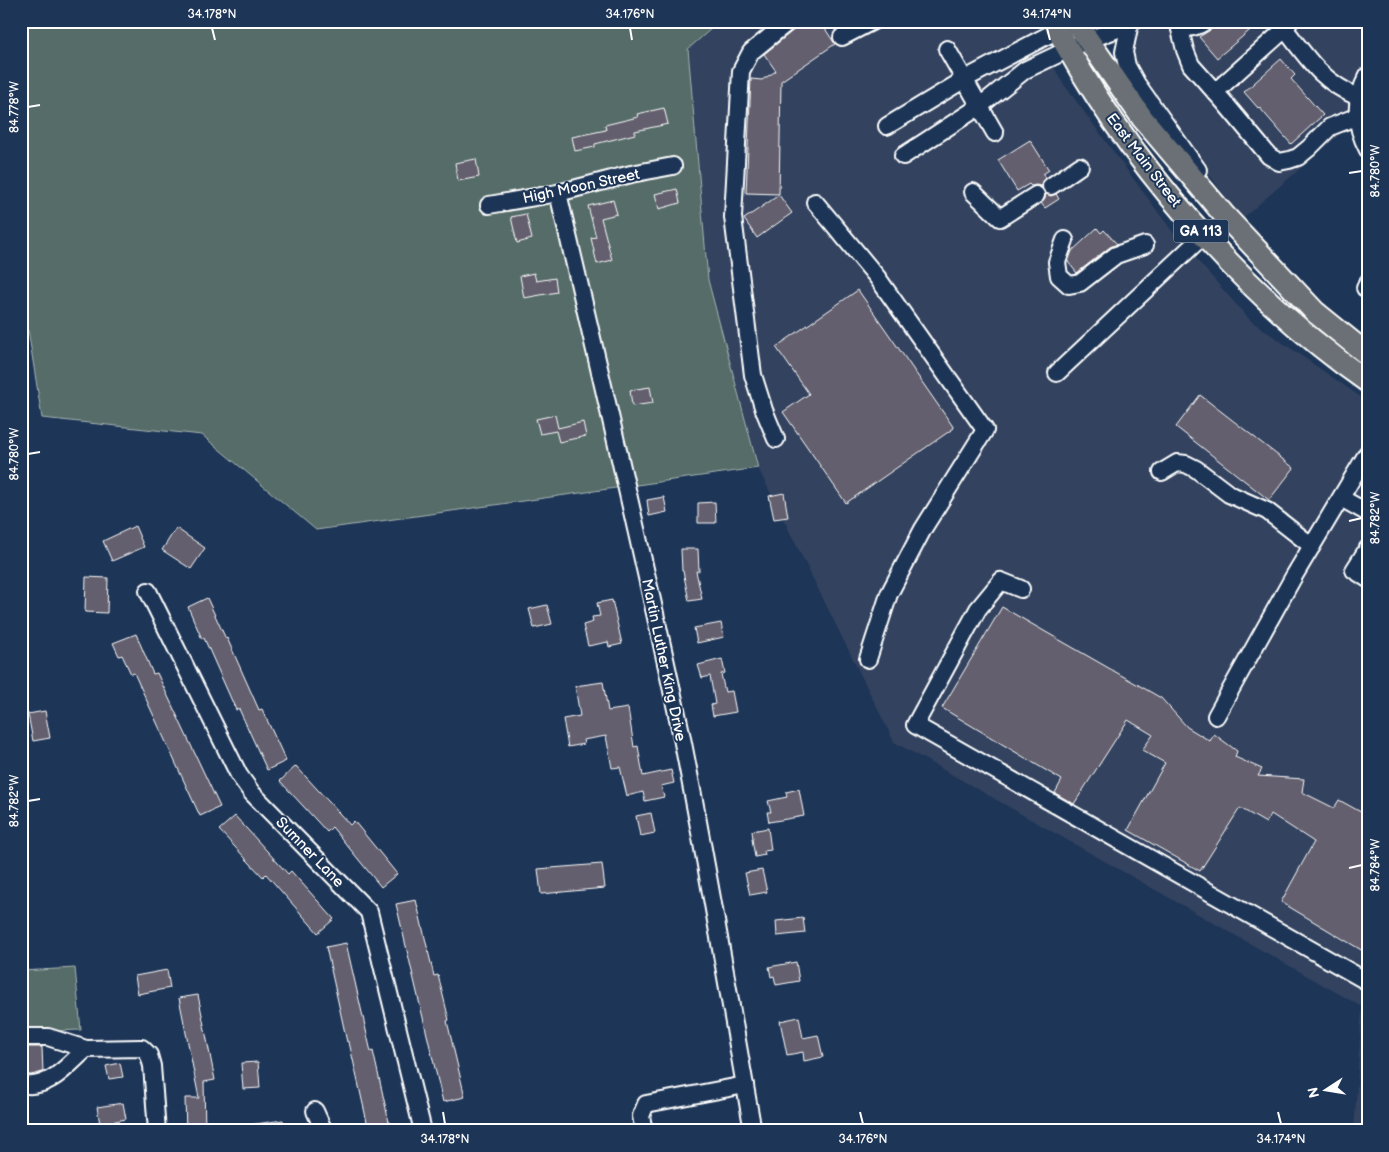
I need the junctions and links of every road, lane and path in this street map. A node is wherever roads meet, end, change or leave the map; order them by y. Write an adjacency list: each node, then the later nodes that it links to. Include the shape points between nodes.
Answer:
1 (789, 21): 37 (street, via 751,52 741,71 733,218 753,375)
2 (873, 21): 8 (street)
3 (1206, 21): 7 (street, via 1190,28)
4 (1132, 22): 9 (street); 30 (street, via 1124,52 1126,66 1227,212)
5 (1068, 23): 9 (main road, East Main Street / GA 113); 11 (main road, East Main Street / GA 113); 13 (street)
6 (1285, 24): 14 (street); 15 (street, via 1310,63 1322,75)
7 (1179, 25): 14 (street, via 1190,65)
8 (842, 37)
9 (1088, 40): 11 (street); 30 (main road, East Main Street / GA 113, via 1143,119)
10 (947, 49): 13 (street)
11 (1068, 49): 16 (street, via 1025,70); 31 (main road, East Main Street / GA 113, via 1123,135)
12 (1368, 75): 15 (street)
13 (965, 79): 16 (street); 18 (street)
14 (1215, 92): 17 (street, via 1269,156 1279,162 1298,157 1330,127)
15 (1358, 97): 17 (street)
16 (980, 106): 19 (street); 21 (street)
17 (1358, 116): 20 (street)
18 (887, 126)
19 (995, 133)
20 (1368, 150)
21 (903, 156)
22 (673, 166): 26 (street, High Moon Street)
23 (1080, 166): 24 (street)
24 (1051, 186)
25 (973, 192): 27 (street, via 1000,218)
26 (558, 193): 29 (street, High Moon Street); 53 (street, Martin Luther King Drive, via 680,730)
27 (1036, 195)
28 (815, 202): 47 (street, via 877,277 985,430 923,529 889,594)
29 (489, 205)
30 (1224, 216): 34 (main road, East Main Street / GA 113, via 1315,312)
31 (1204, 235): 35 (street); 36 (main road, East Main Street / GA 113, via 1280,311)
32 (1065, 240): 33 (street, via 1057,262 1059,276 1070,285 1080,283 1116,254)
33 (1145, 245)
34 (1368, 355)
35 (1057, 373)
36 (1368, 382)
37 (776, 439)
38 (1368, 452): 40 (street)
39 (1162, 472): 42 (street, via 1177,463 1186,464 1229,494 1267,511)
40 (1340, 498): 41 (street); 42 (street)
41 (1368, 514)
42 (1312, 546): 48 (street)
43 (1368, 548): 44 (street, via 1354,570)
44 (1368, 579)
45 (1021, 589): 49 (street, via 1001,581 978,609 915,726)
46 (148, 591): 57 (street, Sumner Lane, via 239,775 252,793 369,912)
47 (868, 658)
48 (1216, 716)
49 (1368, 982)
50 (21, 1037): 51 (street, via 48,1037)
51 (86, 1049): 52 (street, via 51,1080 40,1085); 55 (street, via 142,1048 149,1055)
52 (21, 1084)
53 (745, 1085): 58 (street, via 646,1104 641,1116); 59 (street, Martin Luther King Drive)
54 (315, 1111): 56 (street)
55 (157, 1131)
56 (324, 1131)
57 (423, 1131)
58 (644, 1131)
59 (753, 1131)

